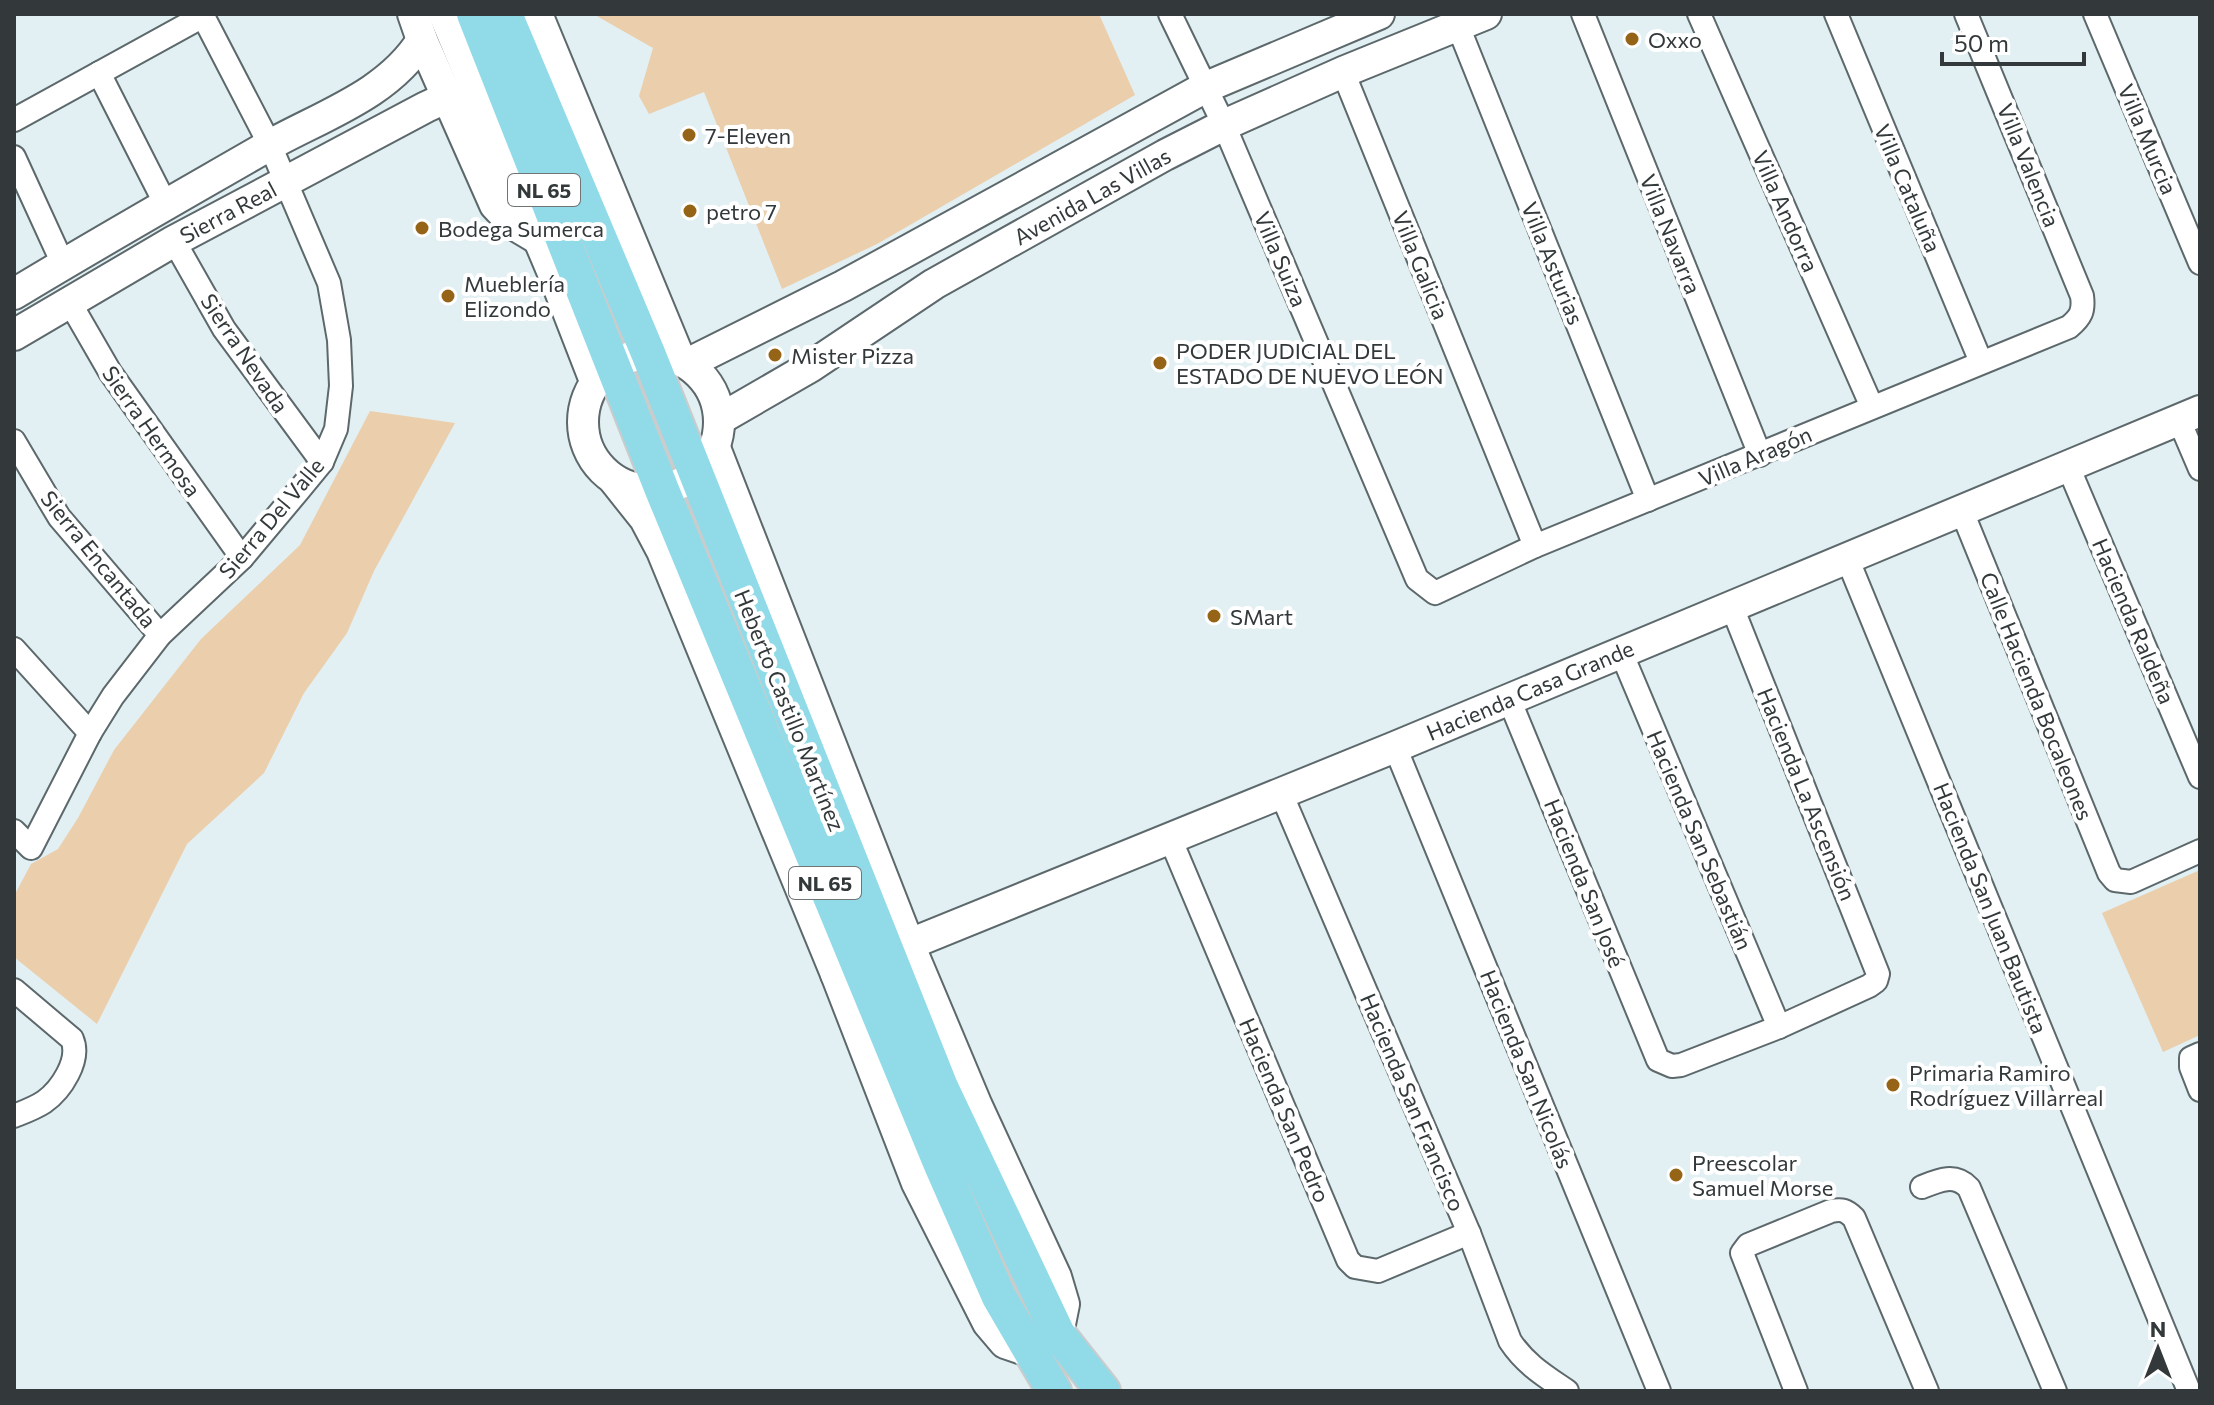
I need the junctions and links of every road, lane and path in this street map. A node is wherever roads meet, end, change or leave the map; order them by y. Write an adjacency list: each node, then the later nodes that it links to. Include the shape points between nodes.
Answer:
1 (444, 14): 19 (street)
2 (474, 14): 20 (main road, Heberto Castillo Martínez / NL 65)
3 (505, 14): 34 (main road, Heberto Castillo Martínez / NL 65)
4 (537, 14): 34 (street)
5 (1170, 14): 18 (street, Villa Suiza)
6 (1379, 14): 18 (street, Avenida Las Villas)
7 (1486, 14): 14 (street, Avenida Las Villas)
8 (1583, 14): 41 (street, Villa Navarra)
9 (1699, 14): 37 (street, Villa Andorra)
10 (1836, 14): 35 (street, Villa Cataluña)
11 (1966, 14): 32 (street, Villa Valencia, via 2082,296)
12 (2095, 14): 28 (street, Villa Murcia)
13 (203, 16): 17 (street); 23 (street, Sierra Del Valle)
14 (1458, 26): 16 (street, Avenida Las Villas); 47 (street, Villa Asturias)
15 (417, 27): 19 (street); 23 (street, Sierra Real, via 398,72)
16 (1343, 72): 22 (street, Avenida Las Villas); 49 (street, Villa Galicia)
17 (99, 73): 21 (street); 26 (street)
18 (1204, 88): 22 (street, Villa Suiza); 34 (street, Avenida Las Villas, via 843,286)
19 (463, 98): 20 (main road); 25 (street, Sierra Real); 36 (street)
20 (514, 114): 36 (main road, Heberto Castillo Martínez / NL 65)
21 (14, 120)
22 (1224, 125): 40 (street, Avenida Las Villas, via 934,284 810,367); 52 (street, Villa Suiza, via 1417,579)
23 (270, 145): 25 (street, Sierra Del Valle); 26 (street, Sierra Real)
24 (14, 157): 29 (street)
25 (286, 181): 27 (street, Sierra Real); 42 (street, Sierra Del Valle, via 329,283 339,340 336,429)
26 (166, 205): 29 (street, Sierra Real)
27 (174, 241): 31 (street, Sierra Real); 42 (street, Sierra Nevada, via 224,329)
28 (2200, 263)
29 (63, 264): 30 (street, Sierra Real)
30 (14, 294)
31 (69, 301): 33 (street, Sierra Real); 50 (street, Sierra Hermosa, via 110,372)
32 (2080, 318): 35 (street, Villa Aragón)
33 (14, 335)
34 (672, 358): 36 (street, Avenida Las Villas); 40 (main road, Heberto Castillo Martínez / NL 65); 40 (street, via 706,382)
35 (1981, 362): 37 (street, Villa Aragón)
36 (604, 374): 45 (street, via 583,408 585,441 601,470); 46 (main road, Heberto Castillo Martínez / NL 65)
37 (1872, 407): 41 (street, Villa Aragón)
38 (2190, 415): 43 (street, Hacienda Casa Grande); 44 (street)
39 (14, 441): 54 (street, Sierra Encantada, via 59,517)
40 (710, 447): 46 (street, Avenida Las Villas, via 680,485); 65 (main road, Heberto Castillo Martínez / NL 65)
41 (1760, 455): 47 (street, Villa Aragón)
42 (322, 462): 50 (street, Sierra Del Valle)
43 (2067, 464): 48 (street, Hacienda Casa Grande); 60 (street, Hacienda Raldeña)
44 (2200, 469)
45 (614, 480): 46 (street, via 646,491); 65 (street, via 645,519)
46 (662, 490): 65 (main road, Heberto Castillo Martínez / NL 65)
47 (1648, 500): 49 (street, Villa Aragón)
48 (1961, 509): 51 (street, Hacienda Casa Grande); 64 (street, Calle Hacienda Bocaleones, via 2115,880 2131,882)
49 (1535, 546): 52 (street, Villa Aragón, via 1441,592)
50 (242, 558): 54 (street, Sierra Del Valle)
51 (1847, 558): 53 (street, Hacienda Casa Grande); 81 (street, Hacienda San Juan Bautista)
52 (1429, 591)
53 (1732, 607): 56 (street, Hacienda Casa Grande); 67 (street, Hacienda La Ascensión, via 1877,967 1876,981)
54 (160, 635): 58 (street, Sierra Del Valle)
55 (14, 649): 58 (street)
56 (1621, 652): 57 (street, Hacienda Casa Grande); 67 (street, Hacienda San Sebastián)
57 (1509, 699): 59 (street, Hacienda Casa Grande); 67 (street, Hacienda San José, via 1658,1060 1681,1065)
58 (90, 733): 62 (street, Sierra Del Valle, via 31,848)
59 (1395, 747): 61 (street, Hacienda Casa Grande); 77 (street, Hacienda San Nicolás)
60 (2200, 777)
61 (1281, 793): 63 (street, Hacienda Casa Grande); 72 (street, Hacienda San Francisco)
62 (14, 831)
63 (1170, 838): 65 (street, Hacienda Casa Grande); 72 (street, Hacienda San Pedro, via 1348,1260 1355,1267 1378,1271)
64 (2200, 851)
65 (872, 958): 73 (main road, Heberto Castillo Martínez / NL 65, via 999,1297); 73 (street, via 977,1106 1056,1277 1064,1304)
66 (14, 990): 70 (street, via 75,1046 57,1090)
67 (1779, 1027)
68 (2195, 1056): 69 (street, via 2191,1067)
69 (2200, 1090)
70 (14, 1116)
71 (1922, 1187): 80 (street, via 1955,1179 1969,1188)
72 (1469, 1233): 76 (street, Hacienda San Francisco, via 1510,1341 1532,1367)
73 (1044, 1343): 74 (main road, Heberto Castillo Martínez / NL 65); 75 (main road, Heberto Castillo Martínez / NL 65)
74 (1054, 1391)
75 (1103, 1391)
76 (1567, 1391)
77 (1659, 1391)
78 (1796, 1391): 79 (street, via 1742,1253 1748,1245 1841,1209 1854,1218)
79 (1927, 1391)
80 (2055, 1391)
81 (2189, 1391)

